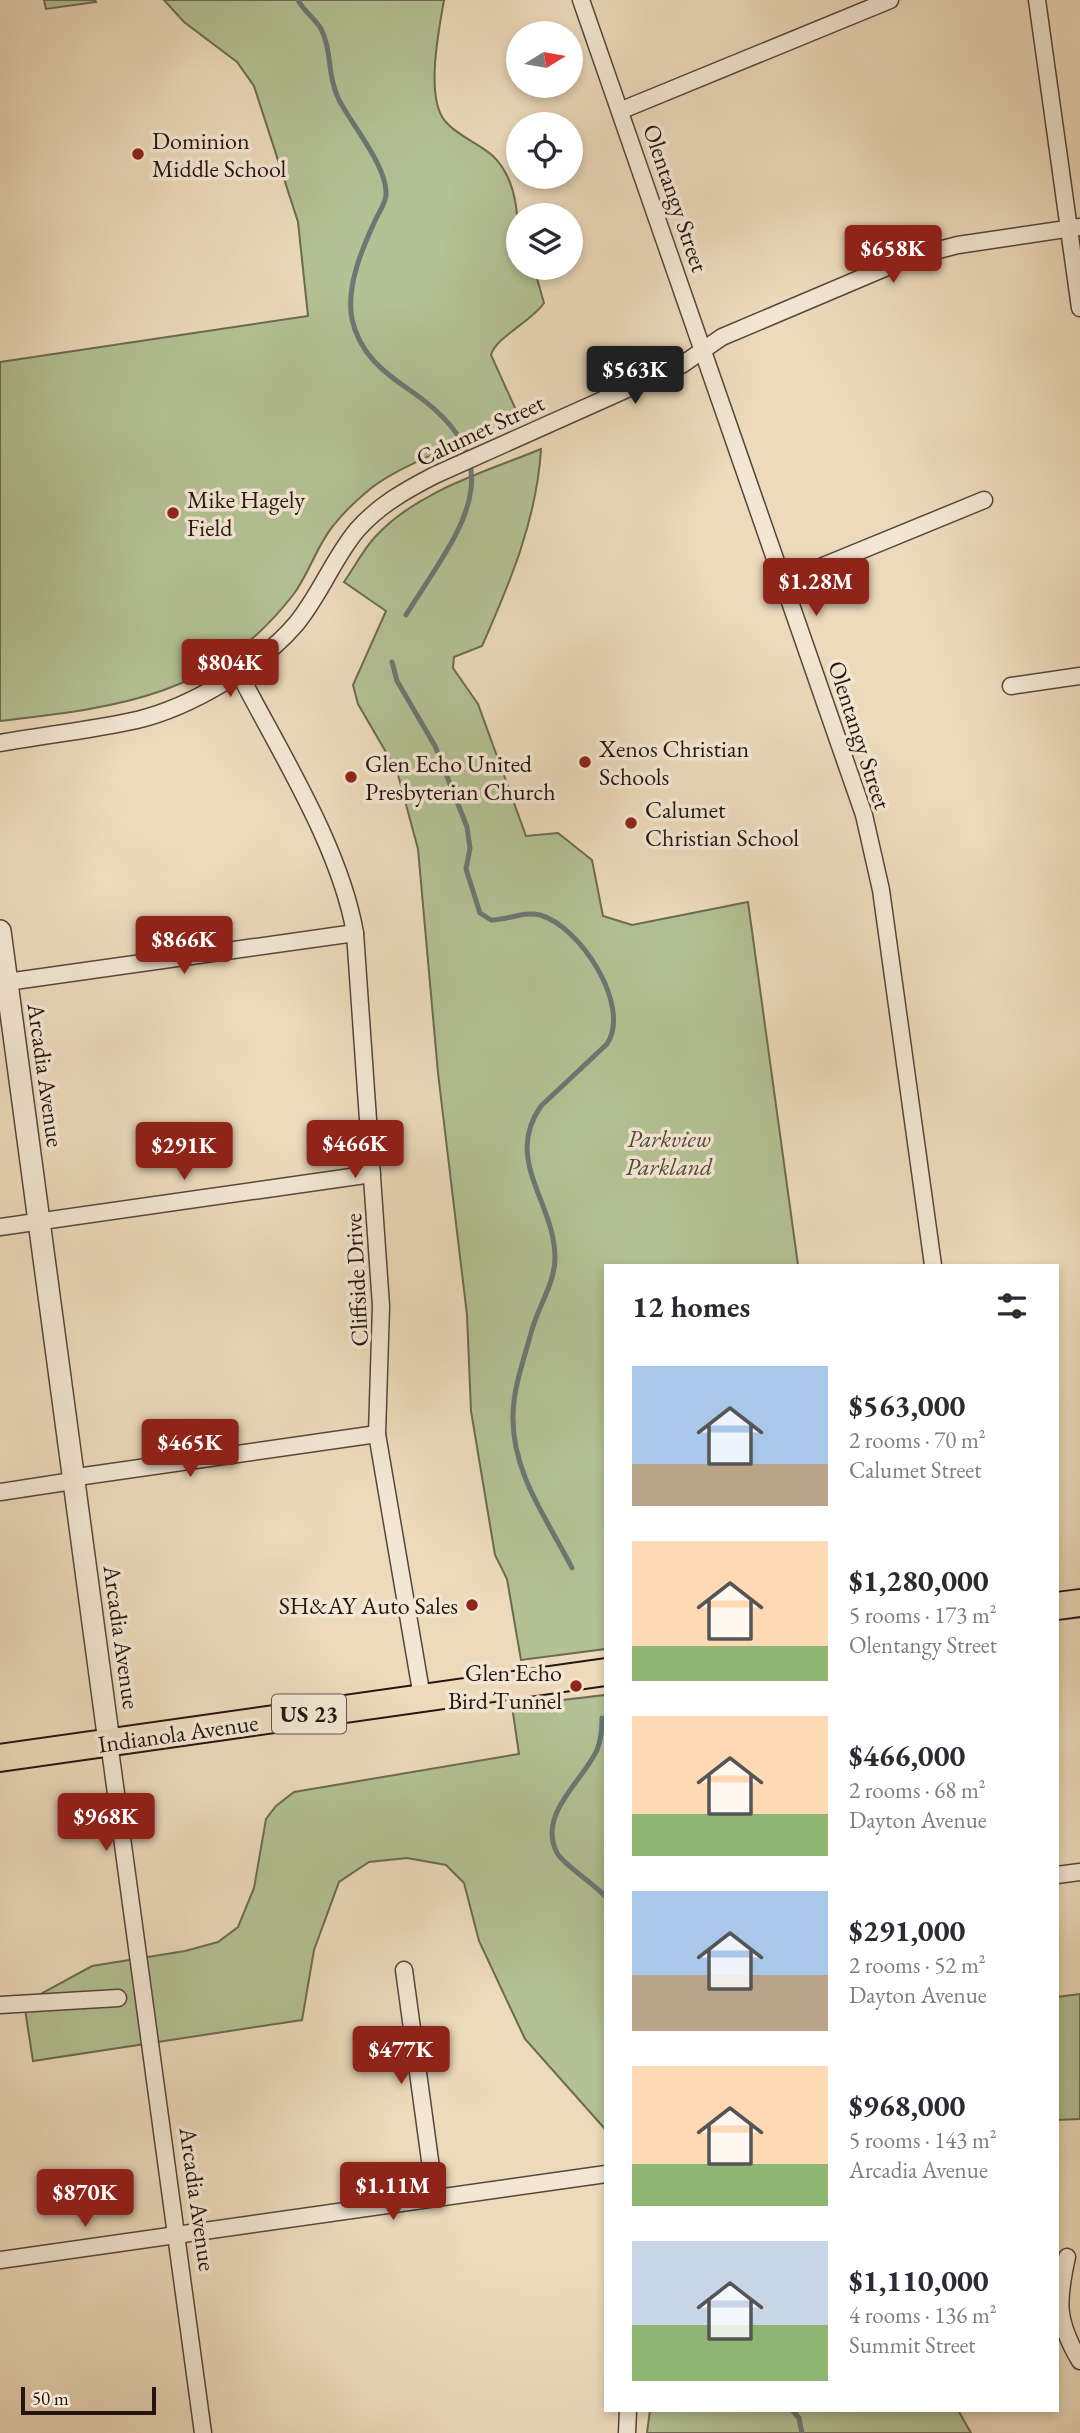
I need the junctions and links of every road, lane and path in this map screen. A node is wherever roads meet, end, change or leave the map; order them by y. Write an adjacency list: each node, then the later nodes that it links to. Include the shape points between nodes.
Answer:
1 (581, 0): 4 (street, Olentangy Street)
2 (890, 0): 4 (street)
3 (1037, 0): 5 (street)
4 (622, 110): 7 (street, Olentangy Street)
5 (1075, 228): 6 (street); 7 (street, Calumet Street, via 958,245 911,257 722,337)
6 (1080, 308)
7 (704, 350): 9 (street, Olentangy Street); 10 (street, Calumet Street, via 683,364 427,479 373,514 346,546 294,626)
8 (984, 500): 9 (street)
9 (784, 582): 20 (street, Olentangy Street, via 874,853)
10 (239, 673): 13 (street, Calumet Street, via 201,695 139,719); 15 (street, Cliffside Drive, via 340,874)
11 (1080, 676): 12 (street)
12 (1011, 686)
13 (0, 743)
14 (0, 931): 16 (street, Arcadia Avenue)
15 (355, 933): 16 (street); 17 (street, Cliffside Drive)
16 (7, 982): 18 (street, Arcadia Avenue)
17 (372, 1174): 18 (street); 21 (street, Cliffside Drive, via 382,1340)
18 (39, 1221): 19 (street); 22 (street, Arcadia Avenue)
19 (0, 1227)
20 (933, 1264)
21 (377, 1434): 22 (street); 27 (street, Cliffside Drive)
22 (74, 1479): 23 (street); 28 (street, Arcadia Avenue)
23 (0, 1492)
24 (1080, 1603): 25 (main road)
25 (1059, 1606)
26 (604, 1672): 27 (main road, Indianola Avenue / US 23)
27 (422, 1698): 28 (main road, Indianola Avenue / US 23)
28 (109, 1742): 29 (main road, Indianola Avenue / US 23); 37 (street, Arcadia Avenue)
29 (0, 1758)
30 (1080, 1872): 31 (street)
31 (1059, 1875)
32 (404, 1970): 36 (street)
33 (118, 1998): 34 (street)
34 (0, 2005)
35 (604, 2174): 36 (street)
36 (435, 2197): 37 (street)
37 (176, 2235): 39 (street); 42 (street, Arcadia Avenue)
38 (1068, 2258): 40 (street, via 1059,2314)
39 (0, 2260)
40 (1080, 2361)
41 (628, 2412): 43 (street)
42 (203, 2433)
43 (627, 2433)

